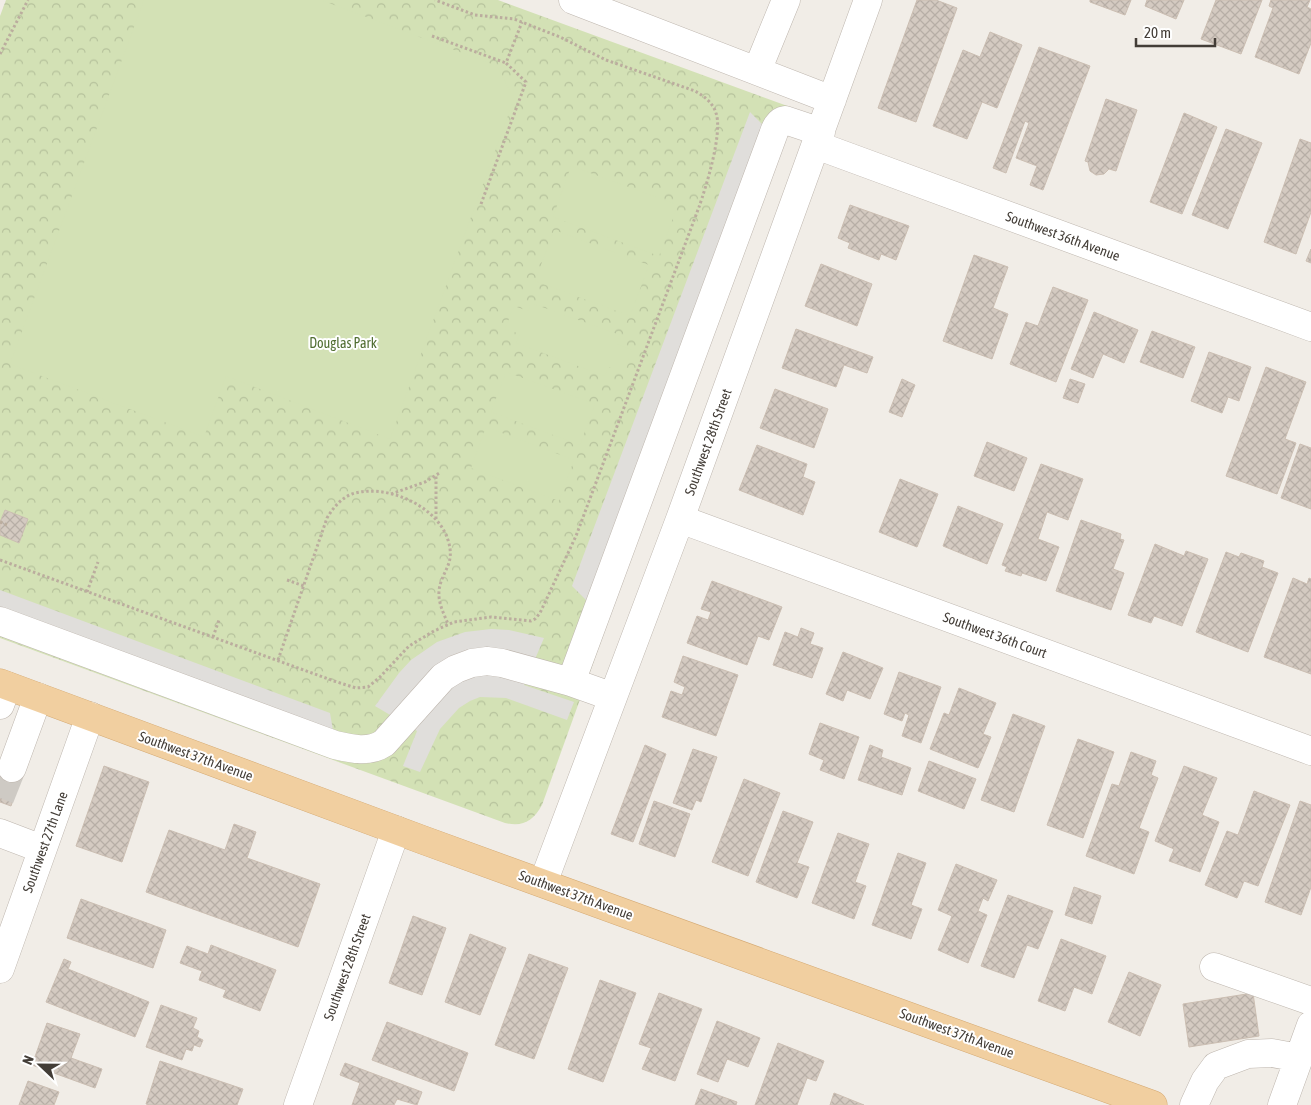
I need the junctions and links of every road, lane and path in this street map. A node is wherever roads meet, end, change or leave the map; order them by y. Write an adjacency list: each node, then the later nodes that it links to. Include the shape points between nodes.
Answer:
1 (28, 0): 8 (path)
2 (435, 0): 6 (path, via 475,15)
3 (573, 0): 10 (street)
4 (786, 0): 10 (street)
5 (868, 0): 11 (street, Southwest 28th Street)
6 (522, 22): 9 (path); 29 (path, via 598,56 702,95 716,111 716,134 711,167 699,208 576,536 540,613 531,621 491,617)
7 (432, 36): 9 (path)
8 (0, 54)
9 (506, 63): 13 (path, via 526,82)
10 (757, 71): 11 (street)
11 (832, 100): 12 (street, Southwest 28th Street)
12 (818, 138): 14 (street, Southwest 36th Avenue); 19 (street, Southwest 28th Street); 32 (street, Southwest 36th Avenue, via 785,120 777,126)
13 (481, 204)
14 (1311, 327)
15 (441, 472): 16 (path)
16 (436, 475): 17 (path); 18 (path)
17 (390, 494): 18 (path, via 413,503); 25 (path, via 357,493 346,497 335,507 325,524)
18 (436, 519): 29 (path, via 446,533 450,547 450,561 439,592)
19 (680, 519): 35 (street, Southwest 28th Street); 37 (street, Southwest 36th Court)
20 (0, 522): 21 (path)
21 (7, 524)
22 (0, 560): 26 (path)
23 (98, 562): 26 (path)
24 (287, 580): 25 (path)
25 (304, 586): 31 (path)
26 (87, 592): 30 (path)
27 (219, 620): 30 (path)
28 (0, 621): 32 (street, via 352,750 376,748 384,743 444,677 472,663 502,663)
29 (448, 624): 31 (path, via 409,646 373,684 362,688 342,685)
30 (213, 637): 31 (path)
31 (278, 660)
32 (571, 682): 35 (street)
33 (2, 691): 34 (main road, Southwest 37th Avenue)
34 (38, 697): 36 (main road, Southwest 37th Avenue); 38 (street)
35 (613, 697): 42 (street, Southwest 28th Street)
36 (90, 716): 39 (main road, Southwest 37th Avenue); 41 (street, Southwest 27th Lane)
37 (1311, 751)
38 (12, 768)
39 (396, 830): 42 (main road, Southwest 37th Avenue); 48 (street, Southwest 28th Street)
40 (0, 833): 41 (street)
41 (42, 850): 44 (street, Southwest 27th Lane)
42 (543, 883): 49 (main road, Southwest 37th Avenue)
43 (1214, 967): 45 (street)
44 (0, 969)
45 (1311, 1001)
46 (1311, 1025): 47 (street)
47 (1299, 1058): 50 (street, via 1272,1053 1248,1054 1216,1066 1204,1081); 51 (street)
48 (298, 1105)
49 (1153, 1105)
50 (1194, 1105)
51 (1282, 1105)

